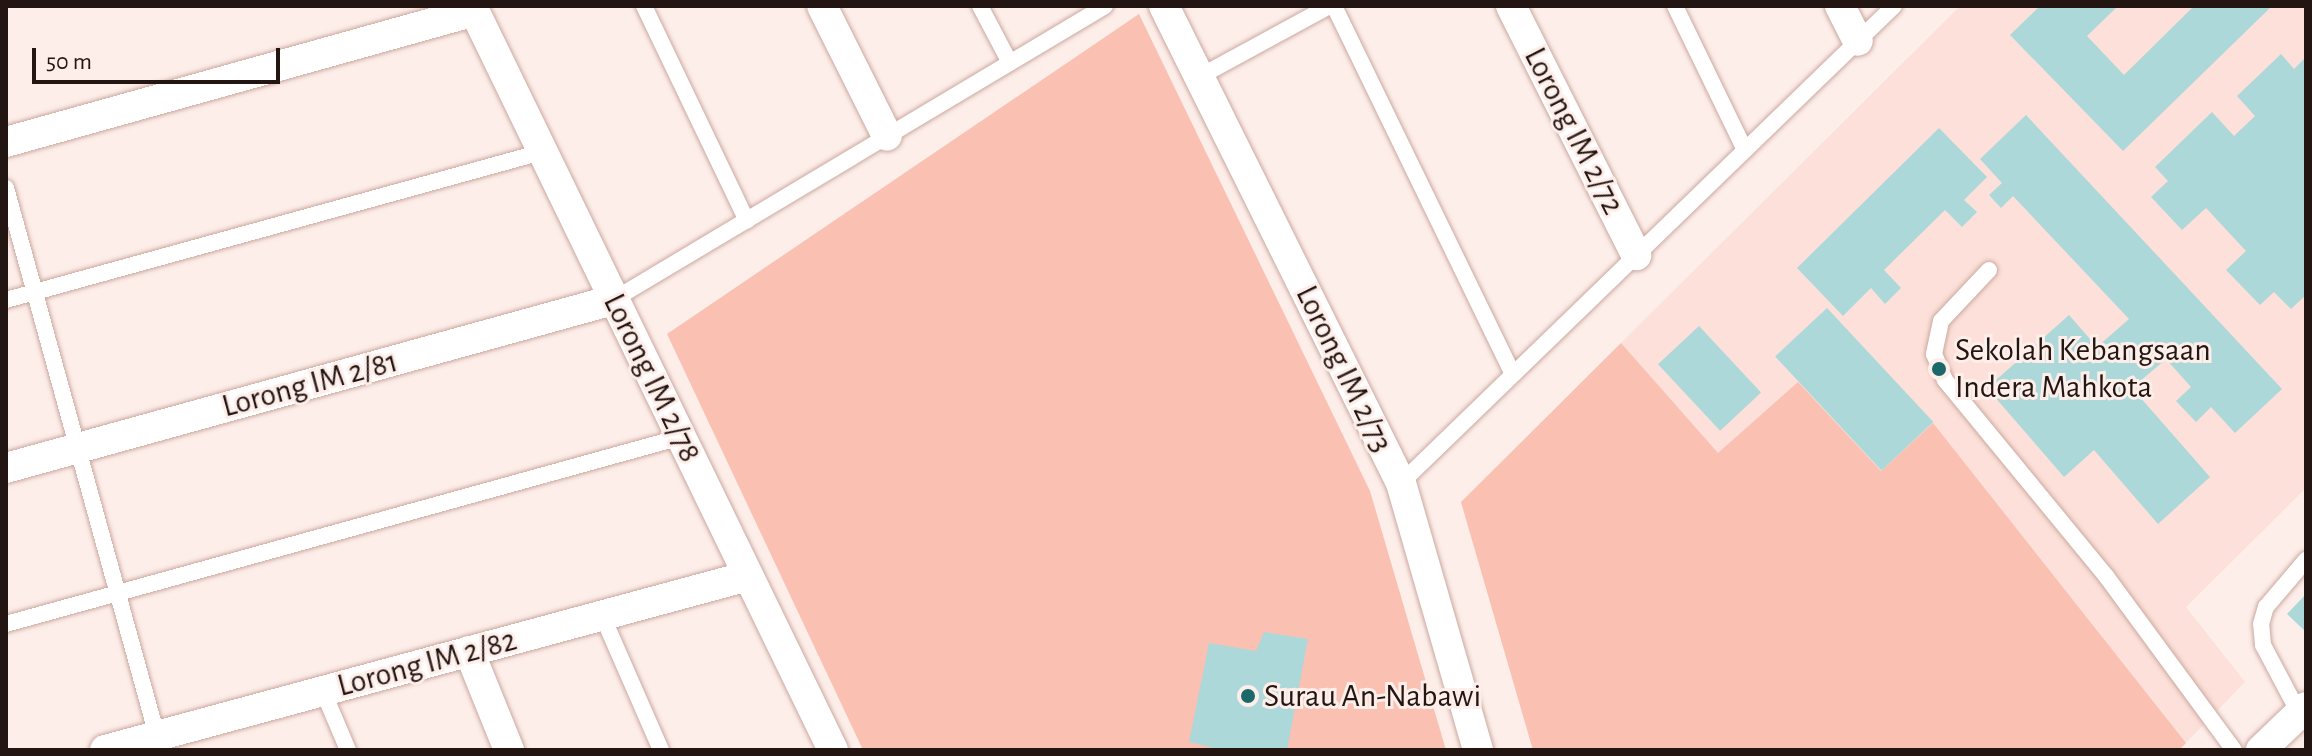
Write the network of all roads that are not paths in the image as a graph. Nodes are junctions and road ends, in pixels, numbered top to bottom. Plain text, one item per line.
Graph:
1 (644, 6) edge
2 (822, 6) edge
3 (980, 6) edge
4 (1105, 6) edge
5 (1164, 6) edge
6 (1331, 6) edge
7 (1511, 6) edge
8 (1675, 6) edge
9 (1840, 6) edge
10 (1894, 6) edge
11 (473, 9) edge
12 (1858, 41) junction
13 (1010, 63) junction
14 (1199, 77) junction
15 (887, 136) junction
16 (6, 142) edge
17 (1745, 150) junction
18 (542, 152) junction
19 (6, 188) edge
20 (747, 221) junction
21 (1636, 255) junction
22 (1989, 270) dead end
23 (35, 292) junction
24 (6, 300) edge
25 (613, 300) junction
26 (1513, 374) junction
27 (681, 437) junction
28 (78, 448) junction
29 (6, 468) edge
30 (1401, 483) junction
31 (2306, 560) edge
32 (748, 576) junction
33 (117, 594) junction
34 (602, 615) junction
35 (6, 624) edge
36 (469, 651) junction
37 (323, 691) junction
38 (2302, 710) edge
39 (179, 738) edge
40 (105, 750) edge
41 (348, 750) edge
42 (509, 750) edge
43 (661, 750) edge
44 (833, 750) edge
45 (1478, 750) edge
46 (2234, 750) edge
47 (2261, 750) edge

1 - 20 lane
2 - 15 street
3 - 13 lane
4 - 13 lane
5 - 14 street, Lorong IM 2/73
6 - 14 lane
6 - 26 lane
7 - 21 street, Lorong IM 2/72
8 - 17 lane
9 - 12 street
10 - 12 lane
11 - 16 street
11 - 18 street, Lorong IM 2/78
12 - 17 lane
13 - 15 lane
14 - 30 street, Lorong IM 2/73
15 - 20 lane
17 - 21 lane
18 - 23 lane
18 - 25 street, Lorong IM 2/78
19 - 23 lane
20 - 25 lane
21 - 26 lane
22 - 46 lane
23 - 24 lane
23 - 28 lane
25 - 27 street, Lorong IM 2/78
25 - 28 street, Lorong IM 2/81
26 - 30 lane
27 - 32 street, Lorong IM 2/78
27 - 33 lane
28 - 29 street, Lorong IM 2/81
28 - 33 lane
30 - 45 street, Lorong IM 2/73
31 - 38 lane
32 - 34 street, Lorong IM 2/82
32 - 44 street, Lorong IM 2/78
33 - 35 lane
33 - 39 lane
34 - 36 street, Lorong IM 2/82
34 - 43 lane
36 - 37 street, Lorong IM 2/82
36 - 42 street
37 - 39 street, Lorong IM 2/82
37 - 41 lane
38 - 47 street
39 - 40 street, Lorong IM 2/82

